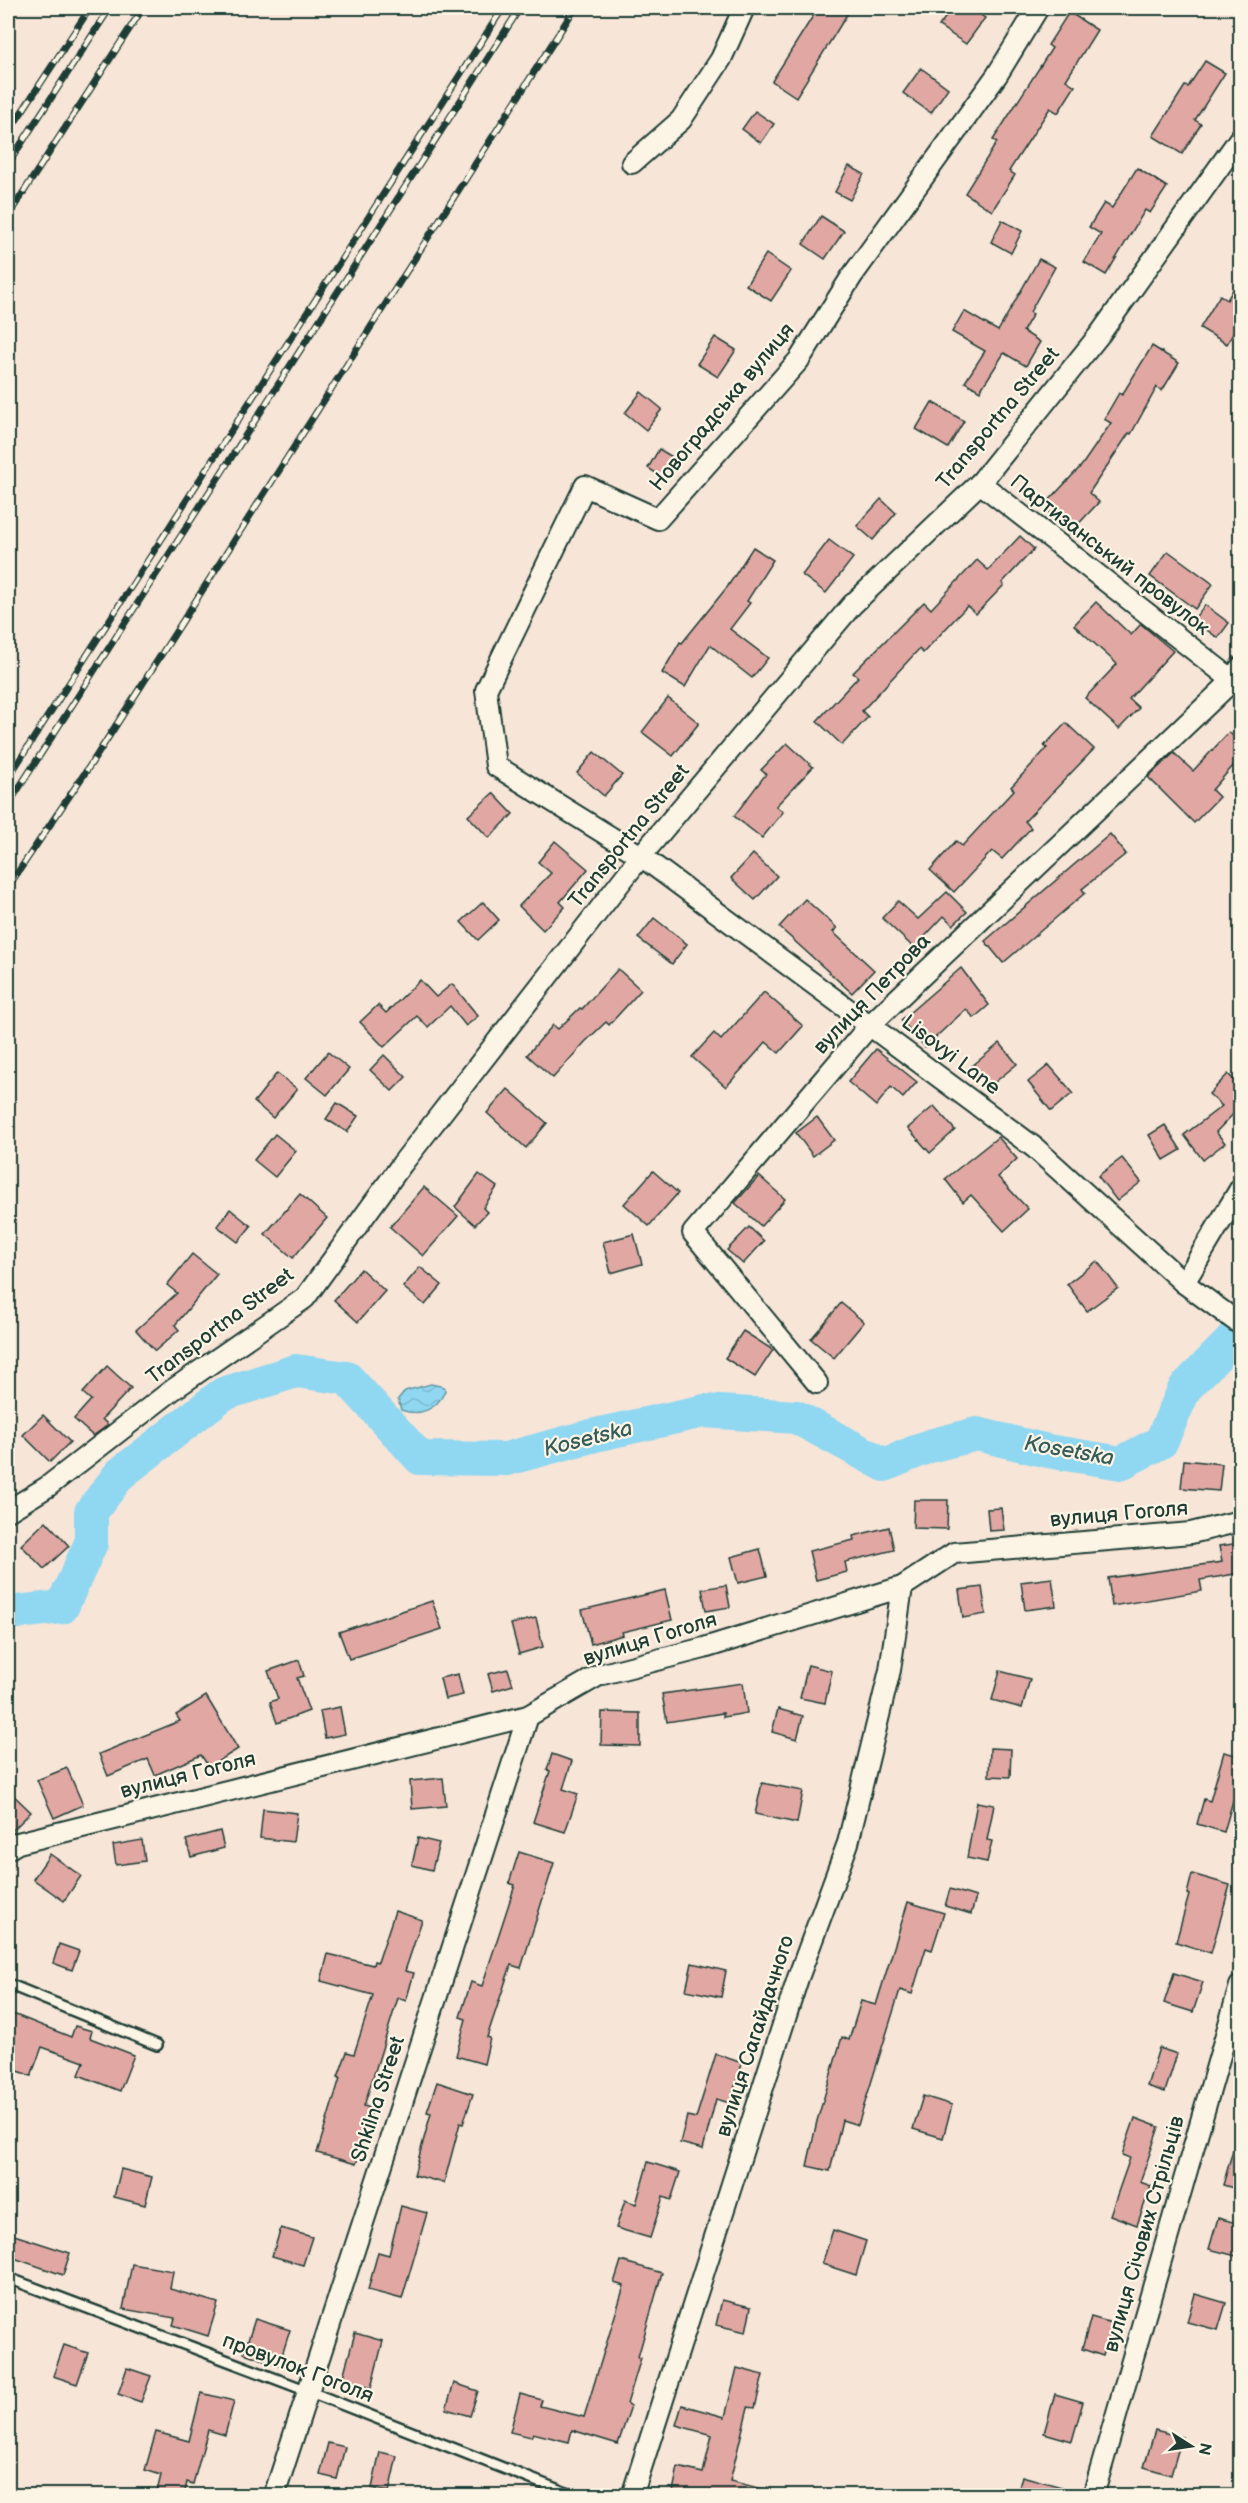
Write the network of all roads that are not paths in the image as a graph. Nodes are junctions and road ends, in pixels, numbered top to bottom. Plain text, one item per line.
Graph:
1 (744, 8) edge
2 (1038, 8) edge
3 (1240, 138) edge
4 (632, 163) dead end
5 (980, 483) junction
6 (1238, 679) edge
7 (496, 766) joint
8 (641, 856) junction
9 (870, 1025) junction
10 (1240, 1189) edge
11 (1184, 1283) junction
12 (1240, 1324) edge
13 (817, 1383) dead end
14 (8, 1511) edge
15 (1240, 1521) edge
16 (902, 1587) junction
17 (528, 1716) junction
18 (8, 1849) edge
19 (8, 1984) edge
20 (1240, 1986) edge
21 (157, 2045) dead end
22 (8, 2278) edge
23 (308, 2391) junction
24 (274, 2496) edge
25 (574, 2496) edge
26 (632, 2496) edge
27 (1093, 2496) edge

1 - 4 street
2 - 7 street, Новоградська вулиця
3 - 5 street, Transportna Street
5 - 6 street, Партизанський провулок
5 - 8 street, Transportna Street
6 - 9 street, вулиця Петрова
7 - 8 street, Lisovyi Lane
8 - 9 street, Lisovyi Lane
8 - 14 street, Transportna Street
9 - 11 street, Lisovyi Lane
9 - 13 street, вулиця Петрова
10 - 11 street
11 - 12 street, Lisovyi Lane
15 - 16 street, вулиця Гоголя
16 - 17 street, вулиця Гоголя
16 - 26 street, вулиця Сагайдачного
17 - 18 street, вулиця Гоголя
17 - 23 street, Shkilna Street
19 - 21 lane
20 - 27 street, вулиця Січових Стрільців
22 - 23 lane, провулок Гоголя
23 - 24 street, Shkilna Street
23 - 25 lane, провулок Гоголя

